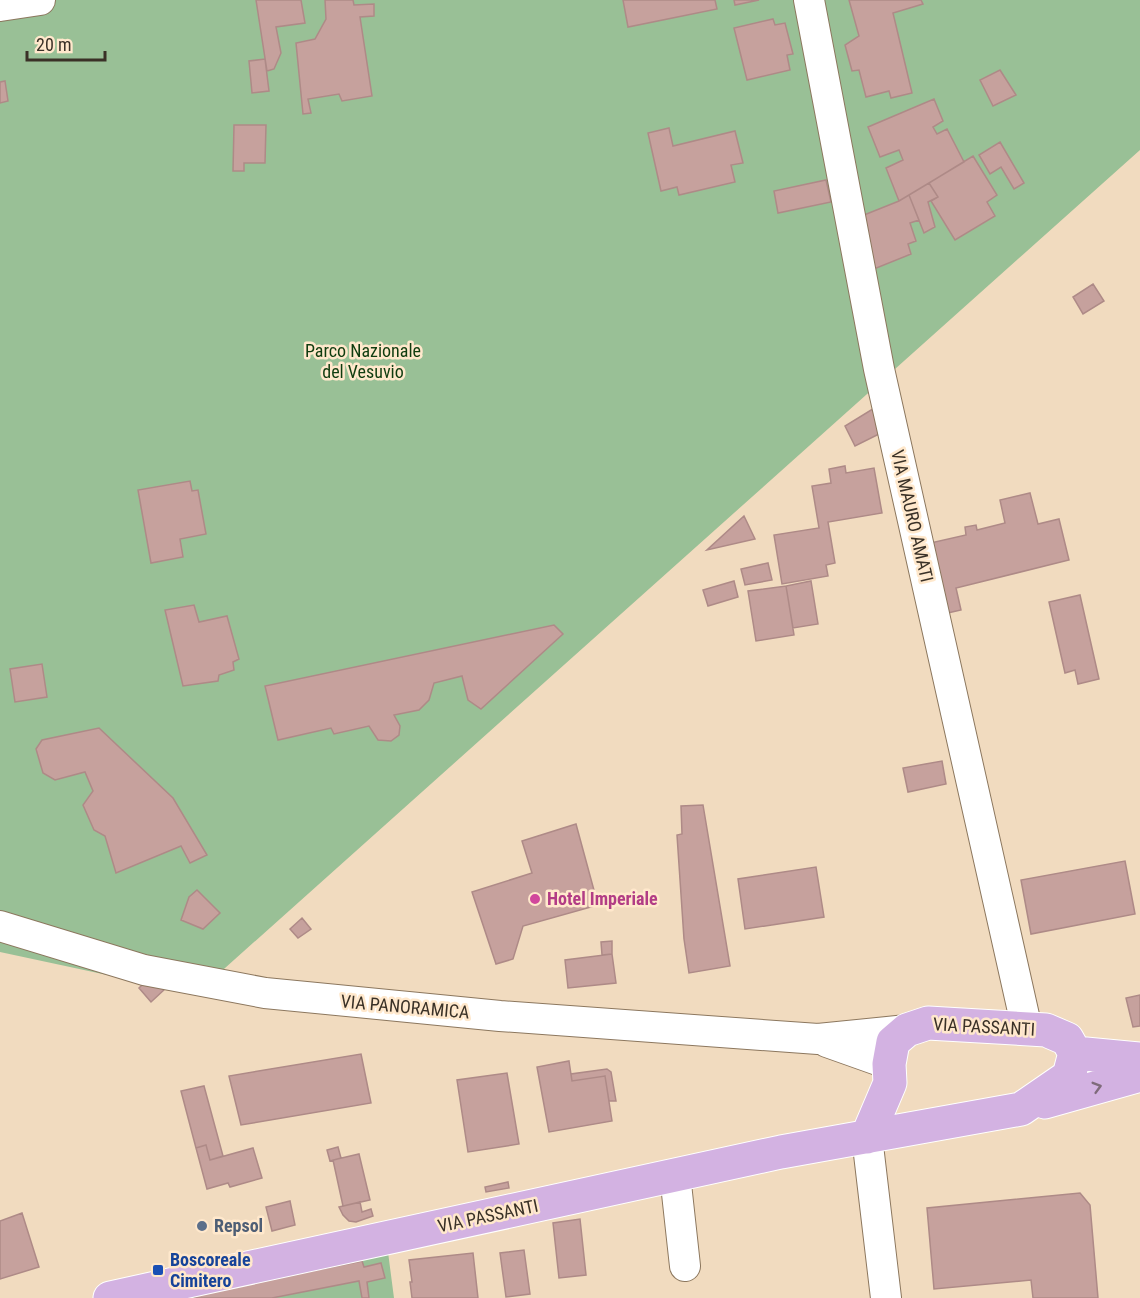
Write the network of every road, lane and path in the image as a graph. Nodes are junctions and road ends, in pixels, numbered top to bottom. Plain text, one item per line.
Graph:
1 (40, 0) edge
2 (809, 0) edge
3 (0, 6) edge
4 (0, 926) edge
5 (1027, 1029) junction
6 (907, 1030) junction
7 (818, 1039) junction
8 (1075, 1053) junction
9 (1140, 1059) edge
10 (890, 1073) junction
11 (1140, 1075) edge
12 (1020, 1109) junction
13 (971, 1118) junction
14 (867, 1137) junction
15 (675, 1175) junction
16 (685, 1266) dead end
17 (110, 1298) edge
18 (886, 1298) edge

1 - 3 street
2 - 5 street, VIA MAURO AMATI
4 - 7 street, VIA PANORAMICA
5 - 6 main road, VIA PASSANTI
5 - 8 main road, VIA PASSANTI
6 - 7 street, VIA PANORAMICA
6 - 10 main road, VIA PASSANTI
7 - 10 street, VIA PANORAMICA
8 - 9 main road
8 - 12 main road, VIA PASSANTI
10 - 13 main road, VIA PASSANTI
10 - 14 main road, VIA PASSANTI
12 -> 11 main road, VIA PASSANTI
12 - 13 main road, VIA PASSANTI
13 - 14 main road, VIA PASSANTI
14 - 15 main road, VIA PASSANTI
14 - 18 street
15 - 16 street
15 - 17 main road, VIA PASSANTI

